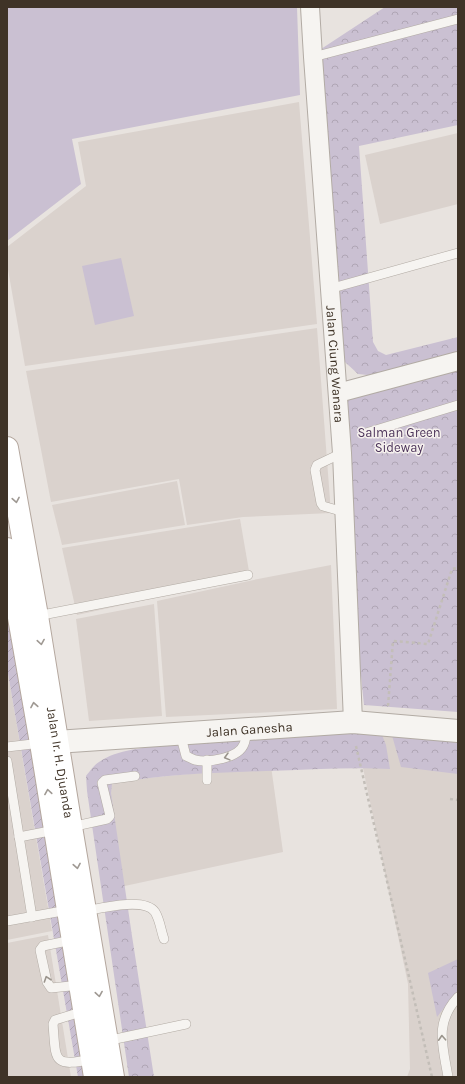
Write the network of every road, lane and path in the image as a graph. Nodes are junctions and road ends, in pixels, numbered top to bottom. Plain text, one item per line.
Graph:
1 (310, 7) edge
2 (458, 19) edge
3 (312, 57) junction
4 (458, 253) edge
5 (329, 289) junction
6 (458, 361) edge
7 (338, 393) junction
8 (458, 405) edge
9 (366, 433) dead end
10 (342, 453) junction
11 (8, 458) edge
12 (344, 512) junction
13 (7, 549) edge
14 (458, 568) edge
15 (248, 575) dead end
16 (37, 616) junction
17 (353, 722) junction
18 (387, 725) junction
19 (247, 728) junction
20 (458, 731) edge
21 (180, 733) junction
22 (39, 743) junction
23 (356, 746) dead end
24 (7, 747) edge
25 (207, 760) junction
26 (7, 761) edge
27 (135, 776) dead end
28 (207, 780) dead end
29 (9, 783) edge
30 (450, 799) dead end
31 (458, 800) edge
32 (62, 829) junction
33 (19, 837) junction
34 (76, 911) junction
35 (32, 917) junction
36 (7, 921) edge
37 (164, 939) dead end
38 (72, 940) junction
39 (80, 985) junction
40 (458, 997) edge
41 (84, 1011) junction
42 (186, 1024) dead end
43 (106, 1041) junction
44 (94, 1068) edge
45 (113, 1077) edge
46 (432, 1077) edge
47 (448, 1077) edge

1 - 3 street, Jalan Ciung Wanara
2 - 3 lane
3 - 5 street, Jalan Ciung Wanara
4 - 5 lane
5 - 7 street, Jalan Ciung Wanara
6 - 7 street
7 - 10 street, Jalan Ciung Wanara
8 - 9 lane
10 - 12 street, Jalan Ciung Wanara
10 - 12 lane
11 -> 16 main road, Jalan Ir. H. Djuanda
12 - 17 street, Jalan Ciung Wanara
22 -> 13 main road, Jalan Ir. H. Djuanda
14 - 18 path
15 - 16 lane
16 -> 22 main road, Jalan Ir. H. Djuanda
17 - 18 street, Jalan Ganesha
17 - 19 street, Jalan Ganesha
18 - 20 street, Jalan Ganesha
19 - 21 street, Jalan Ganesha
19 -> 25 lane
21 - 22 street, Jalan Ganesha
21 - 25 lane
22 - 24 lane
22 - 32 main road, Jalan Ir. H. Djuanda
23 - 46 path
25 - 28 lane
26 - 29 lane
27 - 32 lane
29 - 33 lane
30 - 31 path
32 - 33 lane
32 - 34 main road, Jalan Ir. H. Djuanda
33 - 35 lane
34 - 35 lane
34 - 37 lane
34 - 38 main road, Jalan Ir. H. Djuanda
34 -> 43 main road, Jalan Ir. H. Djuanda
35 - 36 lane
38 - 39 main road, Jalan Ir. H. Djuanda
39 -> 38 lane
39 - 41 main road, Jalan Ir. H. Djuanda
47 -> 40 lane
41 - 44 main road, Jalan Ir. H. Djuanda
41 - 44 lane
42 - 43 lane
43 - 45 main road, Jalan Ir. H. Djuanda

